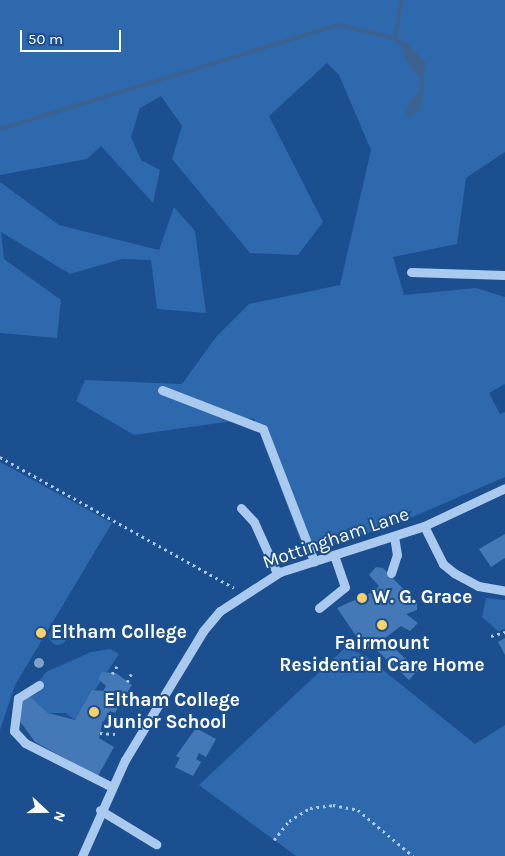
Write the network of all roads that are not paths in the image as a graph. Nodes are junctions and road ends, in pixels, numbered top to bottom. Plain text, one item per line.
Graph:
1 (411, 272) dead end
2 (505, 276) edge
3 (162, 390) dead end
4 (505, 488) edge
5 (241, 508) dead end
6 (424, 526) junction
7 (394, 537) junction
8 (334, 555) junction
9 (314, 561) junction
10 (277, 573) junction
11 (391, 573) dead end
12 (505, 590) edge
13 (319, 608) dead end
14 (39, 685) dead end
15 (112, 787) junction
16 (100, 810) junction
17 (156, 844) dead end
18 (82, 856) edge

1 - 2 street
3 - 9 street
4 - 6 street, Mottingham Lane
5 - 10 street
6 - 7 street, Mottingham Lane
6 - 12 street
7 - 8 street, Mottingham Lane
7 - 11 street
8 - 9 street, Mottingham Lane
8 - 13 street
9 - 10 street, Mottingham Lane
10 - 15 street, Mottingham Lane
14 - 15 street
15 - 16 street, Mottingham Lane
16 - 17 street
16 - 18 street, Mottingham Lane

